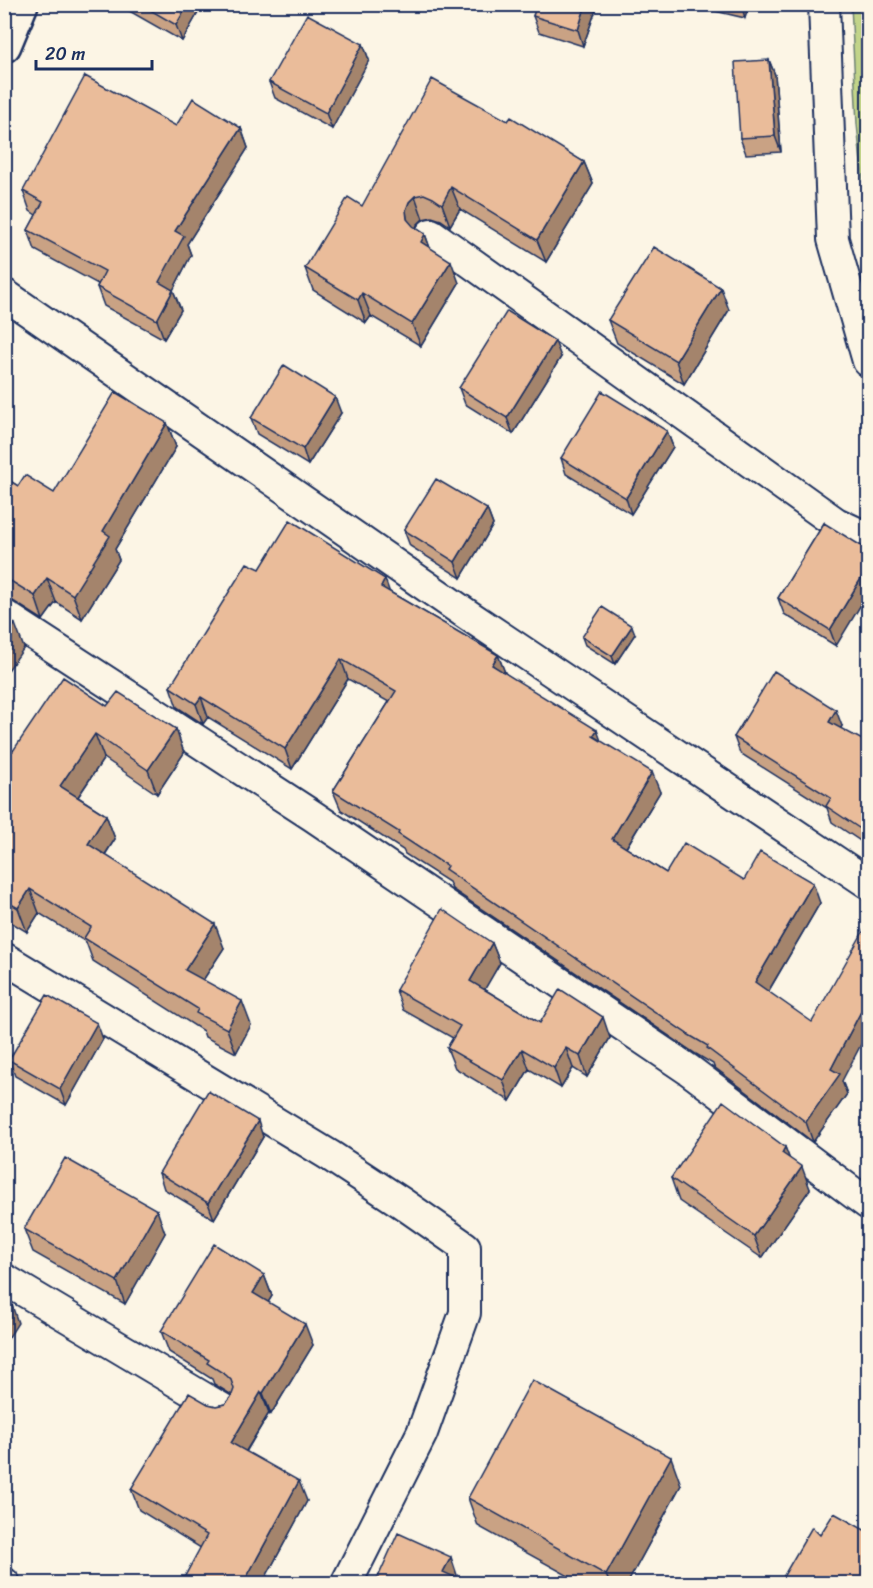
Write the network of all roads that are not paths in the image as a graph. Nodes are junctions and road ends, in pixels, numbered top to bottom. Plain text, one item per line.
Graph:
1 (21, 4) edge
2 (824, 4) edge
3 (4, 45) edge
4 (431, 234) dead end
5 (4, 294) edge
6 (868, 361) edge
7 (868, 538) edge
8 (4, 615) edge
9 (868, 883) edge
10 (4, 958) edge
11 (868, 1204) edge
12 (4, 1279) edge
13 (224, 1410) edge
14 (346, 1584) edge

1 - 3 street
2 - 6 street
4 - 7 street
5 - 9 street
8 - 11 street
10 - 14 street
12 - 13 street

